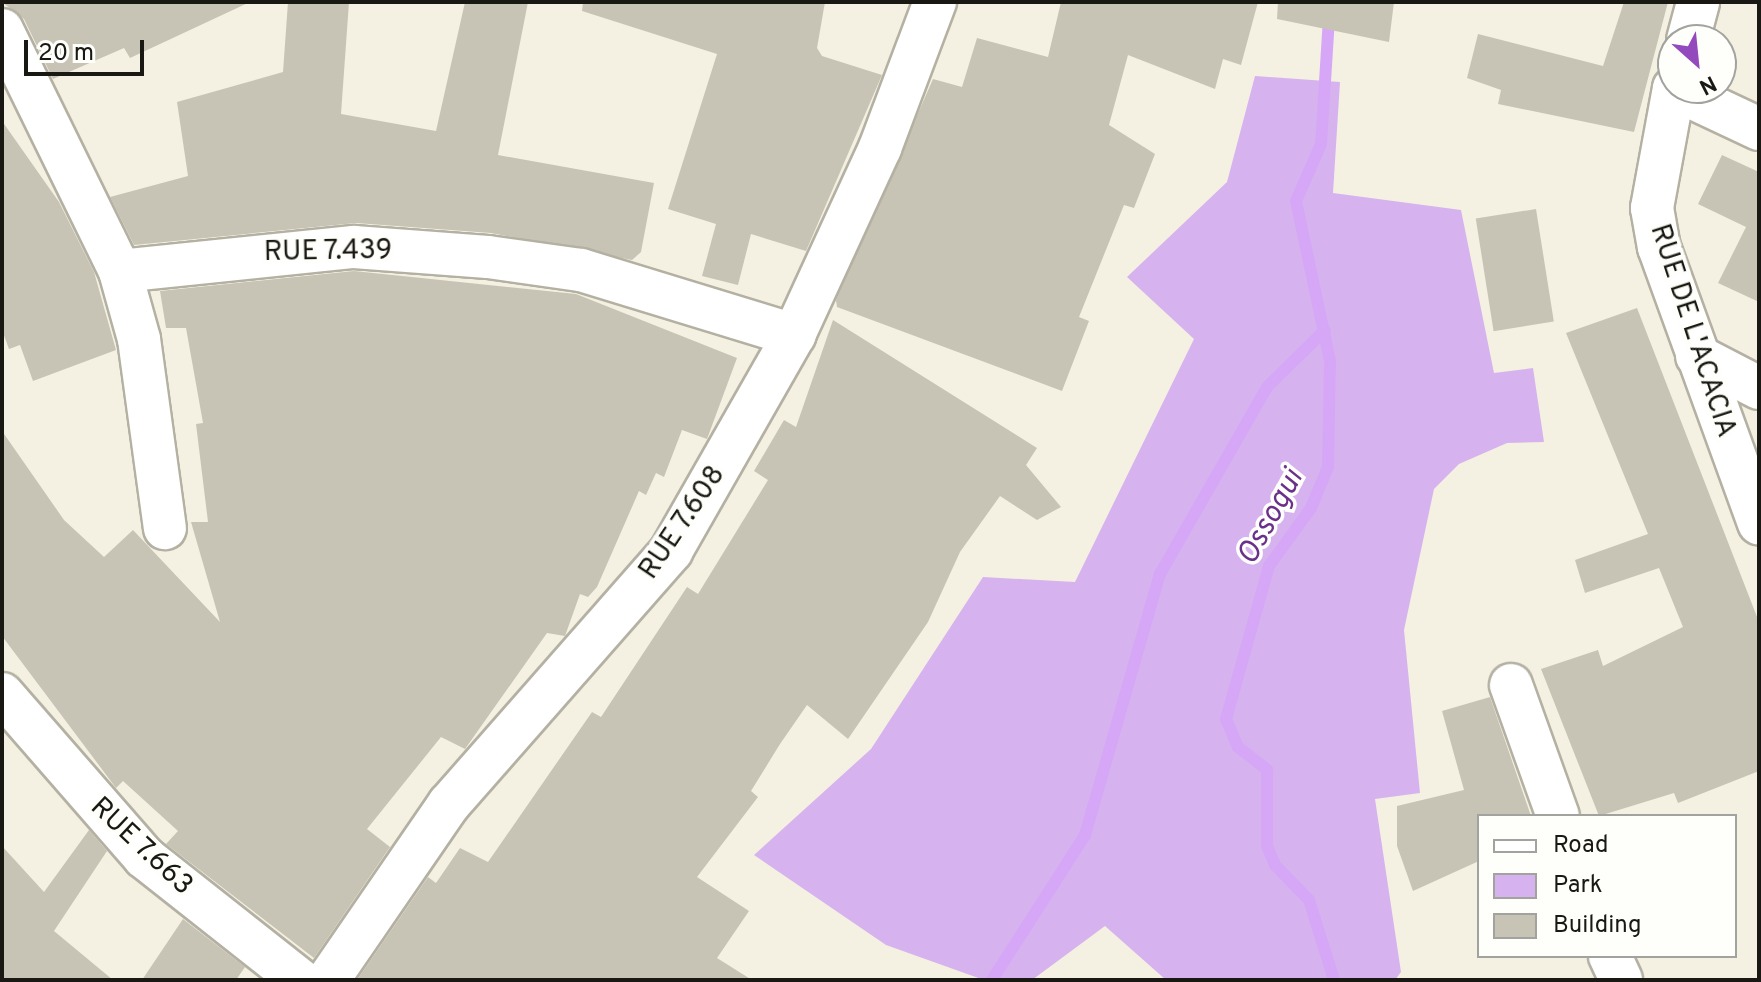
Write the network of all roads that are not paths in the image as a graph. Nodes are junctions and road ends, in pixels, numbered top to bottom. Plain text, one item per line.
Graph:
1 (935, 2) edge
2 (1698, 2) edge
3 (1692, 24) edge
4 (2, 30) edge
5 (1671, 104) edge
6 (1706, 104) edge
7 (1759, 129) edge
8 (120, 271) junction
9 (794, 335) junction
10 (1697, 356) junction
11 (1759, 388) edge
12 (1759, 523) edge
13 (165, 528) dead end
14 (1511, 685) dead end
15 (2, 694) edge
16 (1557, 814) edge
17 (1611, 958) edge
18 (300, 980) edge
19 (328, 980) edge
20 (1621, 980) edge

1 - 9 street, RUE 7.608
2 - 3 street
4 - 8 street
5 - 10 street, RUE DE L'ACACIA
6 - 7 street
8 - 9 street, RUE 7.439
8 - 13 street
9 - 19 street, RUE 7.608
10 - 11 street
10 - 12 street, RUE DE L'ACACIA
14 - 16 street
15 - 18 street, RUE 7.663
17 - 20 street

